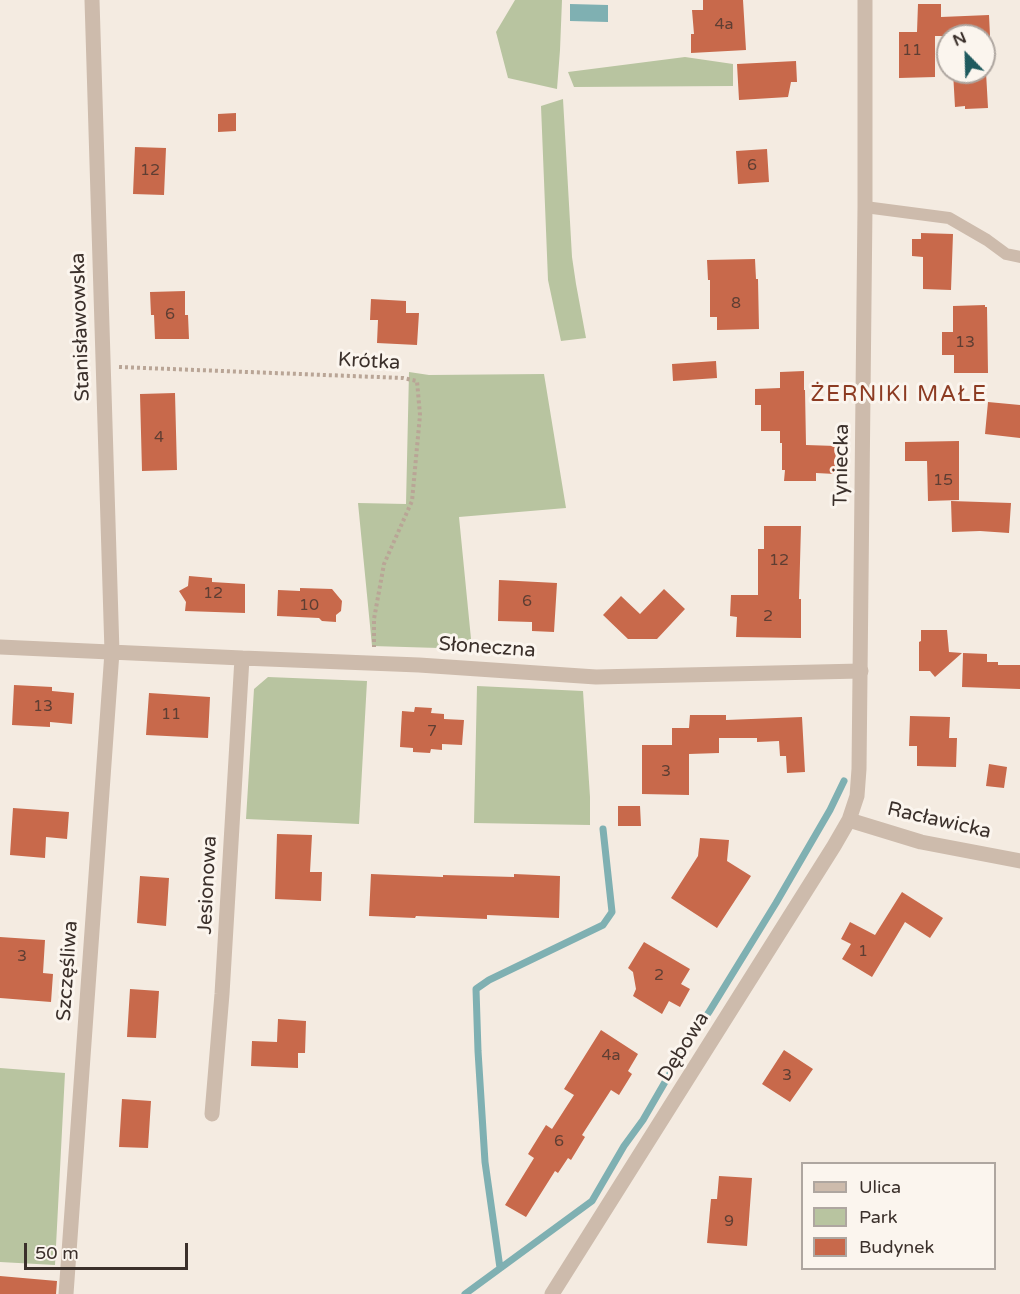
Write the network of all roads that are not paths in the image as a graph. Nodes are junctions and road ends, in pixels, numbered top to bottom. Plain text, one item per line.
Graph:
1 (92, 0) edge
2 (865, 0) edge
3 (866, 207) junction
4 (1020, 257) edge
5 (0, 647) edge
6 (111, 652) junction
7 (242, 658) junction
8 (861, 671) junction
9 (849, 820) junction
10 (1020, 861) edge
11 (212, 1114) dead end
12 (66, 1294) edge
13 (552, 1294) edge

1 - 6 street, Stanisławowska
2 - 3 street, Tyniecka
3 - 4 lane
3 - 8 street, Tyniecka
5 - 6 street, Słoneczna
6 - 7 street, Słoneczna
6 - 12 street, Szczęśliwa
7 - 8 street, Słoneczna
7 - 11 street, Jesionowa
8 - 9 street, Tyniecka
9 - 10 street, Racławicka
9 - 13 street, Dębowa

